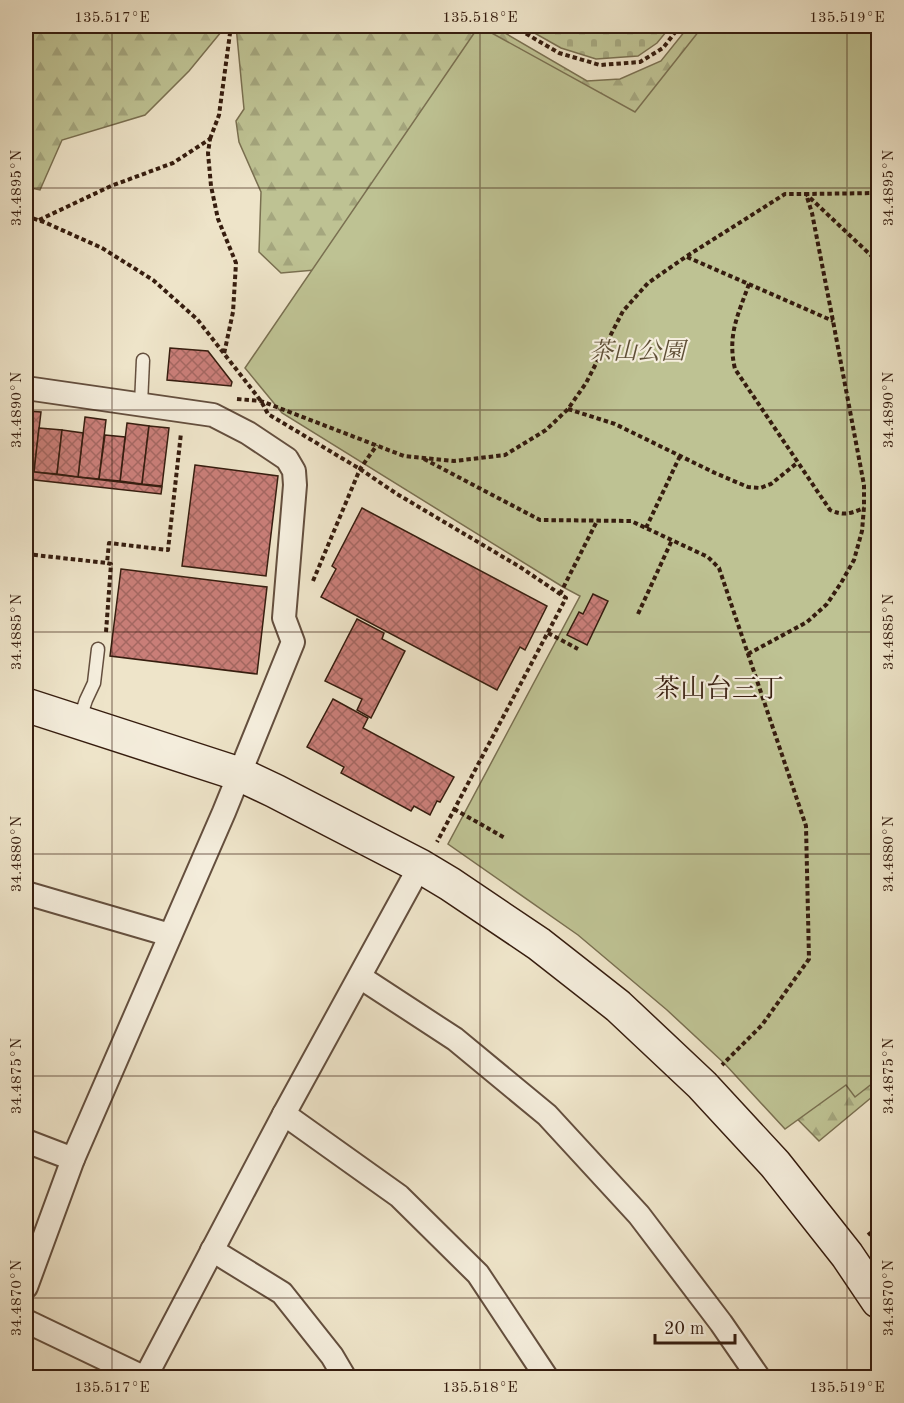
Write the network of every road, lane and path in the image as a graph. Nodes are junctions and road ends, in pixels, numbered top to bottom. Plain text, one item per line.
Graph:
1 (231, 26) edge
2 (513, 26) edge
3 (680, 26) edge
4 (210, 139) junction
5 (879, 193) edge
6 (806, 194) junction
7 (26, 216) edge
8 (38, 220) junction
9 (687, 256) junction
10 (879, 262) edge
11 (749, 284) junction
12 (833, 321) junction
13 (224, 354) junction
14 (143, 360) dead end
15 (26, 388) edge
16 (261, 401) junction
17 (141, 404) junction
18 (568, 409) junction
19 (184, 411) junction
20 (377, 445) junction
21 (680, 456) junction
22 (422, 458) junction
23 (797, 463) junction
24 (360, 470) junction
25 (864, 507) junction
26 (597, 521) junction
27 (646, 528) junction
28 (672, 540) junction
29 (26, 554) edge
30 (107, 563) junction
31 (311, 585) dead end
32 (560, 594) junction
33 (638, 614) dead end
34 (106, 632) dead end
35 (548, 633) junction
36 (98, 649) dead end
37 (578, 649) dead end
38 (748, 654) junction
39 (26, 705) edge
40 (79, 722) junction
41 (239, 774) junction
42 (454, 809) junction
43 (505, 838) dead end
44 (427, 856) junction
45 (26, 893) edge
46 (170, 935) junction
47 (360, 977) junction
48 (702, 1085) junction
49 (284, 1114) junction
50 (26, 1141) edge
51 (73, 1159) junction
52 (212, 1250) junction
53 (26, 1287) edge
54 (879, 1301) edge
55 (26, 1321) edge
56 (345, 1377) edge
57 (547, 1377) edge
58 (759, 1377) edge

1 - 4 path
2 - 3 path
4 - 8 path
4 - 13 path
5 - 6 path
6 - 9 path
6 - 10 path
6 - 12 path
7 - 8 path
8 - 13 path
9 - 11 path
9 - 18 path
11 - 12 path
11 - 23 path
12 - 25 path
13 - 16 path
14 - 17 lane
15 - 17 street
16 - 20 path
16 - 24 path
17 - 19 street
18 - 21 path
18 - 22 path
19 - 30 path
19 - 41 street
20 - 22 path
20 - 24 path
21 - 23 path
21 - 27 path
22 - 26 path
23 - 25 path
24 - 31 path
24 - 32 path
25 - 38 path
26 - 27 path
26 - 32 path
27 - 28 path
28 - 33 path
28 - 38 path
29 - 30 path
30 - 34 path
32 - 35 path
35 - 37 path
35 - 42 path
36 - 40 lane
38 - 48 path
39 - 40 street
40 - 41 street
41 - 44 street
41 - 46 street
42 - 43 path
42 - 44 path
44 - 47 street
44 - 48 street
45 - 46 street
46 - 51 street
47 - 49 street
47 - 58 street
48 - 54 street
49 - 52 street
49 - 57 street
50 - 51 street
51 - 53 street
52 - 55 street
52 - 56 street

